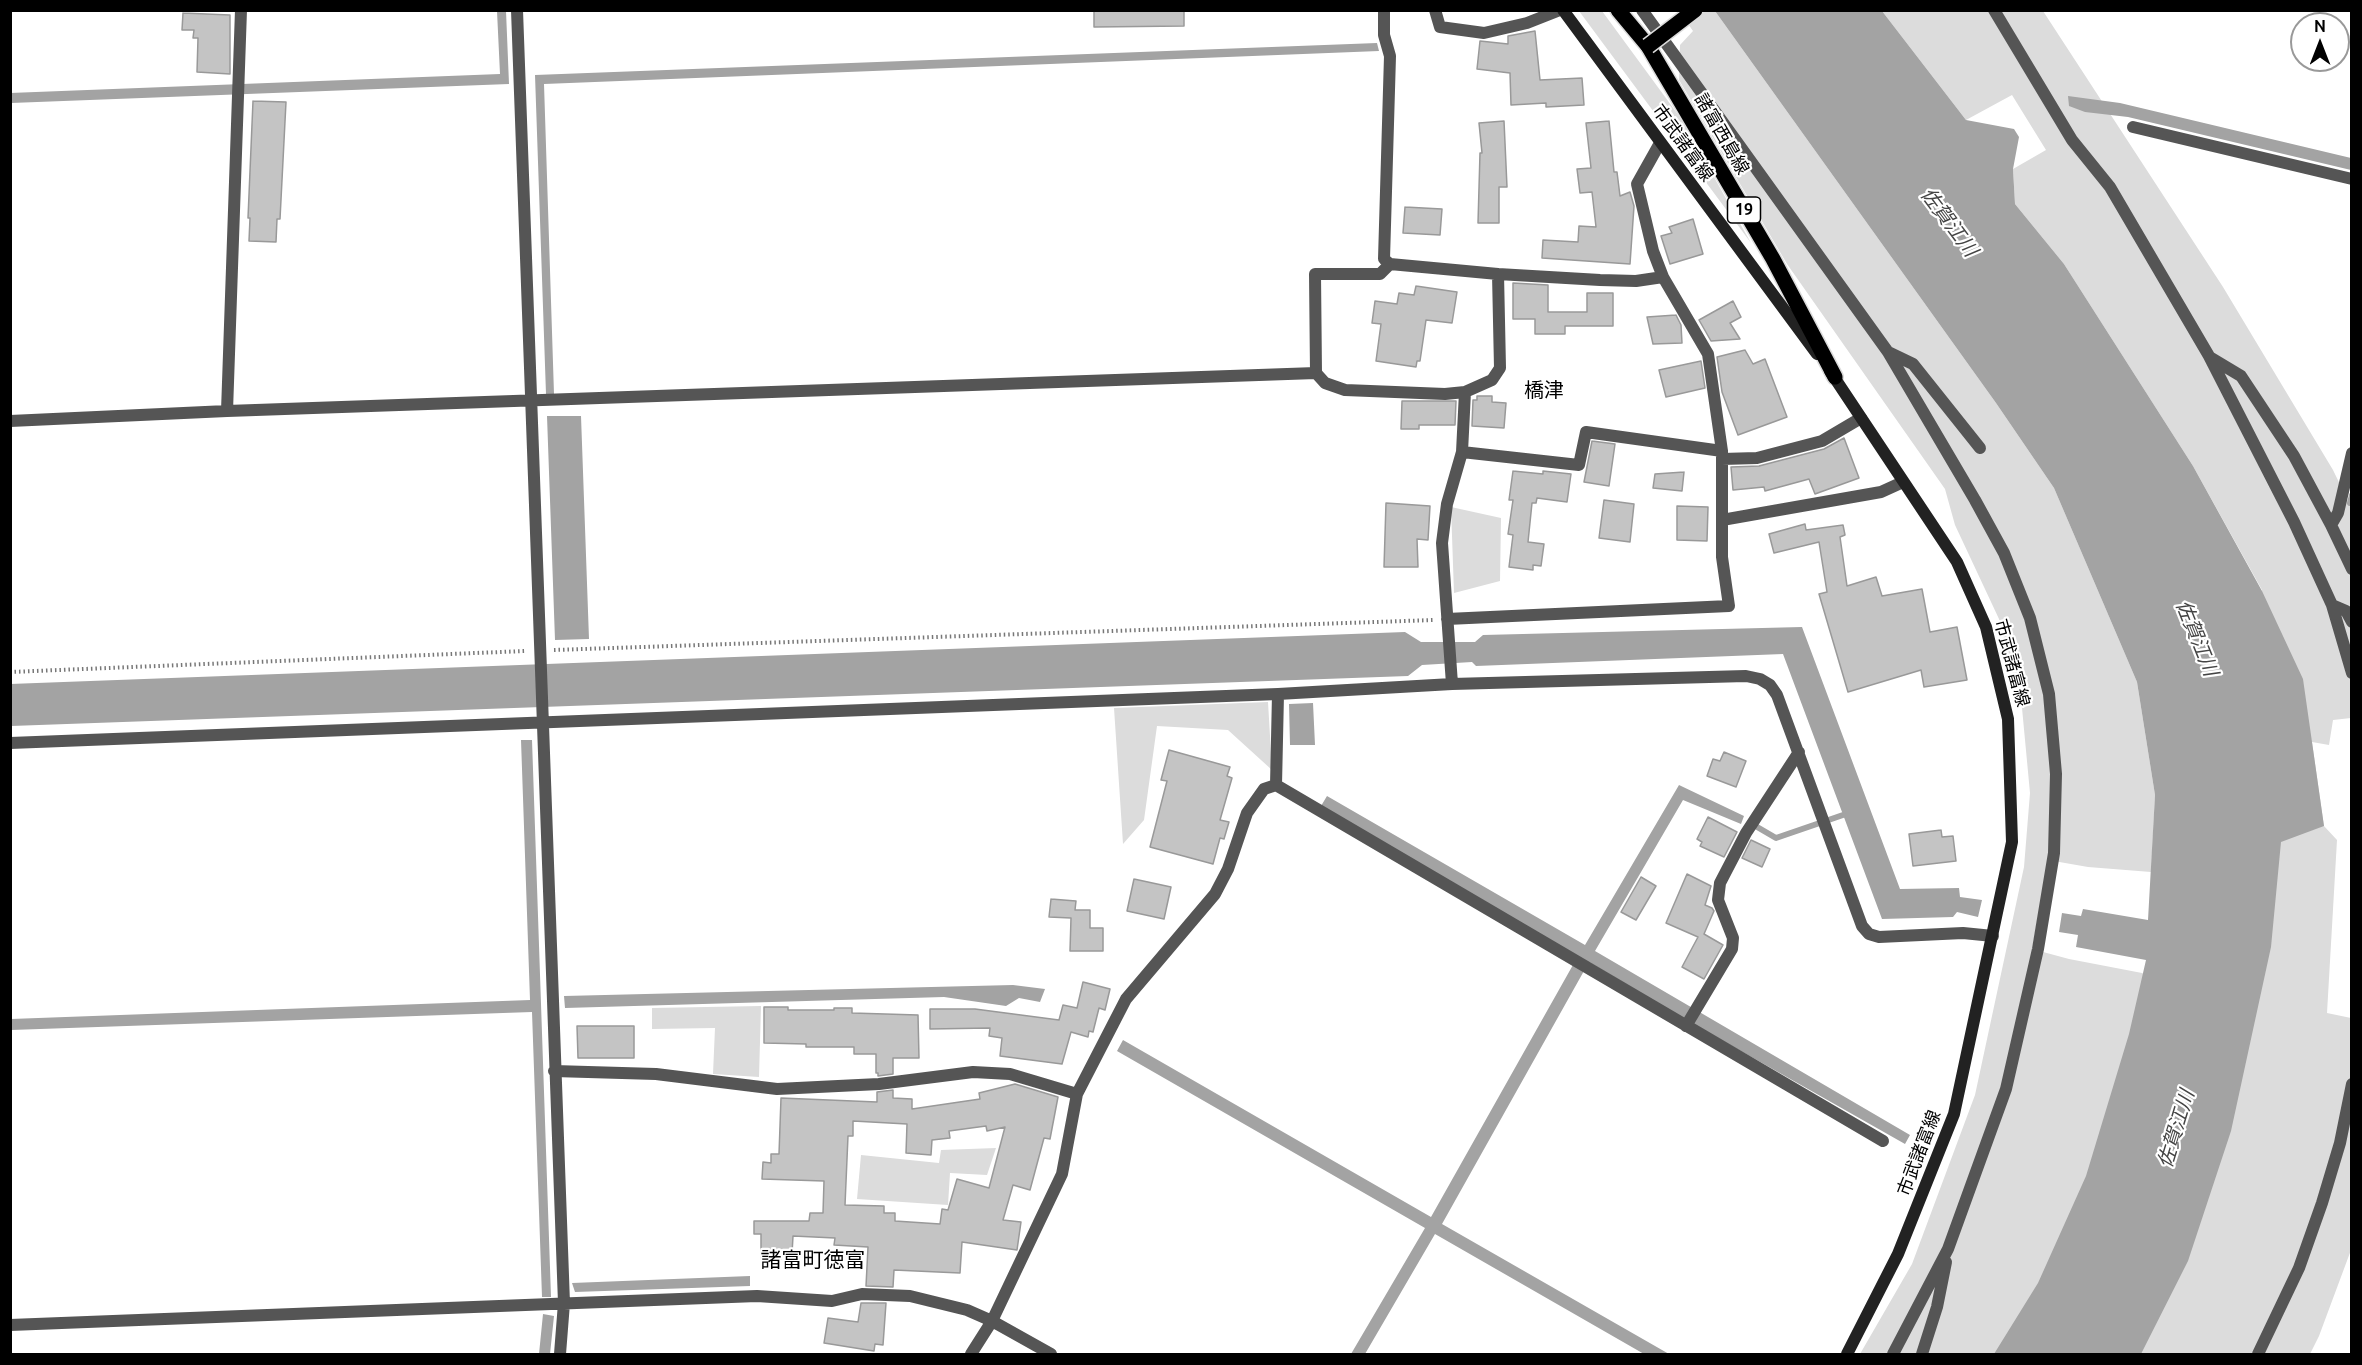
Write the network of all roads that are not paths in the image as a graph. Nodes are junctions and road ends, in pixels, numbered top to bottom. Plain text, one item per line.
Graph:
1 (240, 10) edge
2 (517, 10) edge
3 (1384, 10) edge
4 (1436, 10) edge
5 (1561, 10) edge
6 (1618, 10) edge
7 (1642, 10) edge
8 (1695, 10) edge
9 (1994, 10) edge
10 (1654, 41) junction
11 (2133, 127) dead end
12 (1660, 143) junction
13 (2352, 179) edge
14 (1390, 264) junction
15 (1498, 274) junction
16 (1663, 277) junction
17 (1888, 352) junction
18 (2209, 356) junction
19 (1316, 373) junction
20 (1834, 377) junction
21 (1465, 392) junction
22 (531, 401) junction
23 (227, 411) junction
24 (1861, 418) junction
25 (10, 421) edge
26 (1980, 448) dead end
27 (1462, 452) junction
28 (2352, 453) edge
29 (1722, 455) junction
30 (1903, 482) junction
31 (1722, 520) junction
32 (2331, 525) junction
33 (2352, 569) edge
34 (2331, 605) junction
35 (2352, 622) edge
36 (1447, 624) junction
37 (2352, 673) edge
38 (1452, 684) junction
39 (1278, 694) junction
40 (544, 716) junction
41 (10, 743) edge
42 (1798, 752) junction
43 (1276, 786) junction
44 (1993, 936) junction
45 (1687, 1024) junction
46 (554, 1071) junction
47 (2352, 1084) edge
48 (1077, 1094) junction
49 (1883, 1141) dead end
50 (1948, 1249) junction
51 (564, 1303) junction
52 (992, 1321) junction
53 (10, 1325) edge
54 (560, 1354) edge
55 (971, 1354) edge
56 (1051, 1354) edge
57 (1847, 1354) edge
58 (1893, 1354) edge
59 (1922, 1354) edge
60 (2258, 1354) edge

1 - 23 street
2 - 22 street
3 - 14 street
4 - 5 street
5 - 12 main road, 市武諸富線
6 - 10 main road, 諸富西島線 / 19
7 - 10 street
8 - 10 main road, bridge
9 - 18 street
10 - 17 street
10 - 20 main road, 諸富西島線 / 19
11 - 13 street
12 - 16 street
12 - 20 main road, 市武諸富線
14 - 15 street
14 - 19 street
15 - 16 street
15 - 21 street
16 - 29 street
17 - 26 street
17 - 50 street
18 - 32 street
18 - 34 street
19 - 21 street
19 - 22 street
20 - 24 main road, 市武諸富線
21 - 27 street
22 - 23 street
22 - 40 street
23 - 25 street
24 - 29 street
24 - 30 main road, 市武諸富線
27 - 29 street
27 - 36 street
28 - 32 street
29 - 31 street
30 - 31 street
30 - 44 main road, 市武諸富線
31 - 36 street
32 - 33 street
34 - 35 street
34 - 37 street
36 - 38 street
38 - 39 street
38 - 42 street
39 - 40 street
39 - 43 street
40 - 41 street
40 - 46 street
42 - 44 street
42 - 45 street
43 - 45 street
43 - 48 street
44 - 57 main road, 市武諸富線
45 - 49 street
46 - 48 street
46 - 51 street
47 - 60 street
48 - 52 street
50 - 58 street
50 - 59 street
51 - 52 street
51 - 53 street
51 - 54 street
52 - 55 street
52 - 56 street

